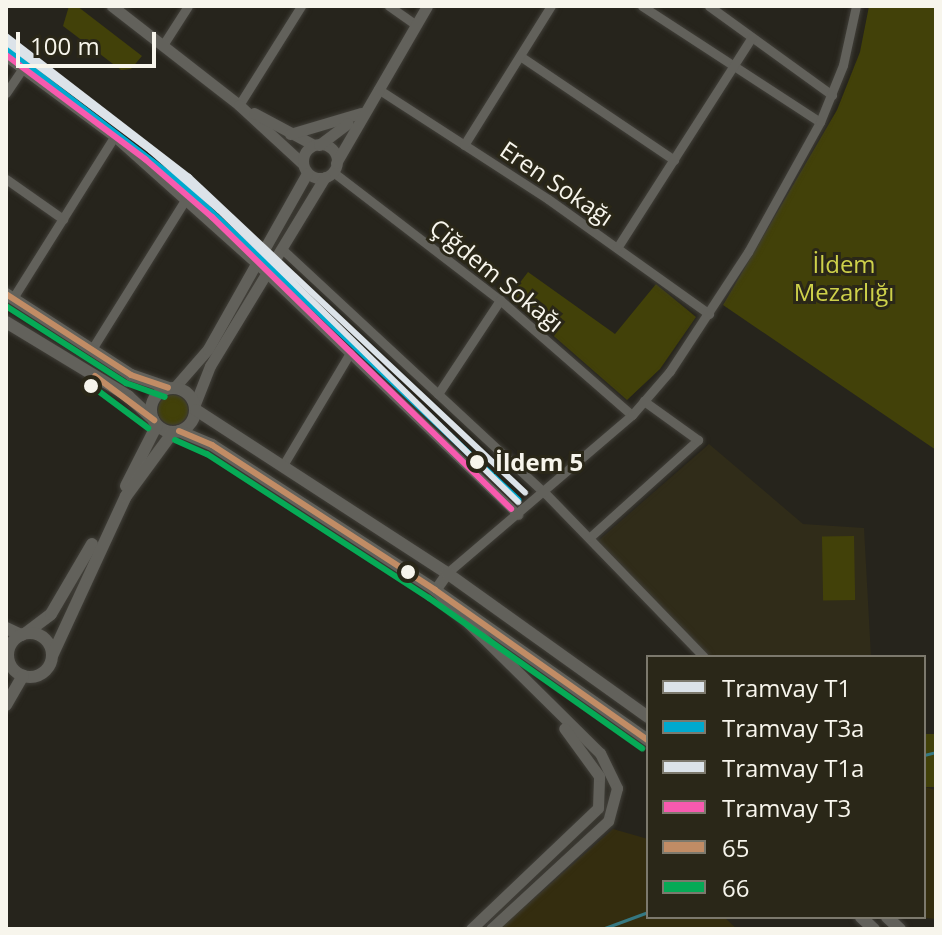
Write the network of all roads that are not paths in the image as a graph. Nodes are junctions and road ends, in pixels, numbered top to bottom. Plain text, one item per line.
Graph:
1 (112, 6) edge
2 (188, 6) edge
3 (301, 6) edge
4 (389, 6) edge
5 (427, 6) edge
6 (551, 6) edge
7 (642, 6) edge
8 (709, 6) edge
9 (856, 6) edge
10 (416, 25) junction
11 (752, 37) junction
12 (163, 45) junction
13 (520, 56) junction
14 (6, 57) edge
15 (734, 66) junction
16 (22, 69) junction
17 (378, 89) junction
18 (6, 93) edge
19 (832, 95) junction
20 (239, 105) junction
21 (361, 113) junction
22 (820, 122) junction
23 (290, 134) junction
24 (114, 137) junction
25 (317, 145) junction
26 (464, 145) junction
27 (674, 160) junction
28 (305, 168) junction
29 (331, 171) junction
30 (6, 179) edge
31 (185, 200) junction
32 (63, 219) junction
33 (617, 248) junction
34 (282, 249) junction
35 (257, 265) junction
36 (267, 274) junction
37 (9, 296) edge
38 (500, 300) junction
39 (709, 314) junction
40 (6, 322) edge
41 (92, 349) junction
42 (350, 353) junction
43 (171, 388) junction
44 (438, 394) junction
45 (644, 401) junction
46 (195, 407) junction
47 (632, 415) junction
48 (156, 423) junction
49 (176, 432) junction
50 (282, 467) junction
51 (545, 493) junction
52 (518, 515) junction
53 (589, 538) junction
54 (447, 573) junction
55 (435, 590) junction
56 (6, 628) edge
57 (24, 634) junction
58 (702, 655) edge
59 (52, 656) junction
60 (8, 658) edge
61 (507, 664) junction
62 (23, 675) junction
63 (6, 705) edge
64 (646, 716) edge
65 (646, 739) edge
66 (471, 929) edge
67 (491, 929) edge

1 - 12 street
2 - 12 street
3 - 20 street
4 - 10 street
5 - 10 street
6 - 13 street
7 - 15 street
8 - 11 street
9 - 19 street
10 - 17 street
11 - 15 street
11 - 19 street
12 - 20 street
13 - 26 street
13 - 27 street
14 - 16 street
15 - 22 street
15 - 27 street
16 - 18 street
16 - 24 street
17 - 21 street
17 - 26 street, Eren Sokağı
19 - 22 street
20 - 23 street
20 - 28 street
21 - 23 street
21 - 25 street
21 - 29 street
22 - 39 street
23 - 25 street
24 - 31 street
24 - 32 street
25 - 28 street
25 - 29 street
26 - 33 street, Eren Sokağı
27 - 33 street
28 - 29 street
28 - 35 street
29 - 34 street
29 - 38 street, Çiğdem Sokağı
30 - 32 street
31 - 35 street
31 - 41 street
32 - 37 street
33 - 39 street, Eren Sokağı
34 - 36 street
34 - 44 street
35 - 36 street
35 - 43 street
36 - 42 street
36 - 46 street
37 - 41 main road
38 - 44 street
38 - 47 street, Çiğdem Sokağı
39 - 45 street
40 - 48 main road
41 - 43 main road
42 - 50 street
42 - 52 street
43 - 46 main road
43 - 48 main road
44 - 51 street
45 - 47 street
45 - 53 street
46 - 49 main road
46 - 50 main road
47 - 51 street
48 - 49 main road
48 - 57 main road
49 - 55 main road
49 - 59 main road
50 - 54 main road
51 - 52 street
51 - 53 street
52 - 54 street
53 - 58 street
54 - 55 street
54 - 64 main road
55 - 61 street
55 - 65 main road
56 - 57 main road
57 - 59 main road
57 - 60 main road
59 - 62 main road
60 - 62 main road
61 - 66 street
61 - 67 street
62 - 63 main road

